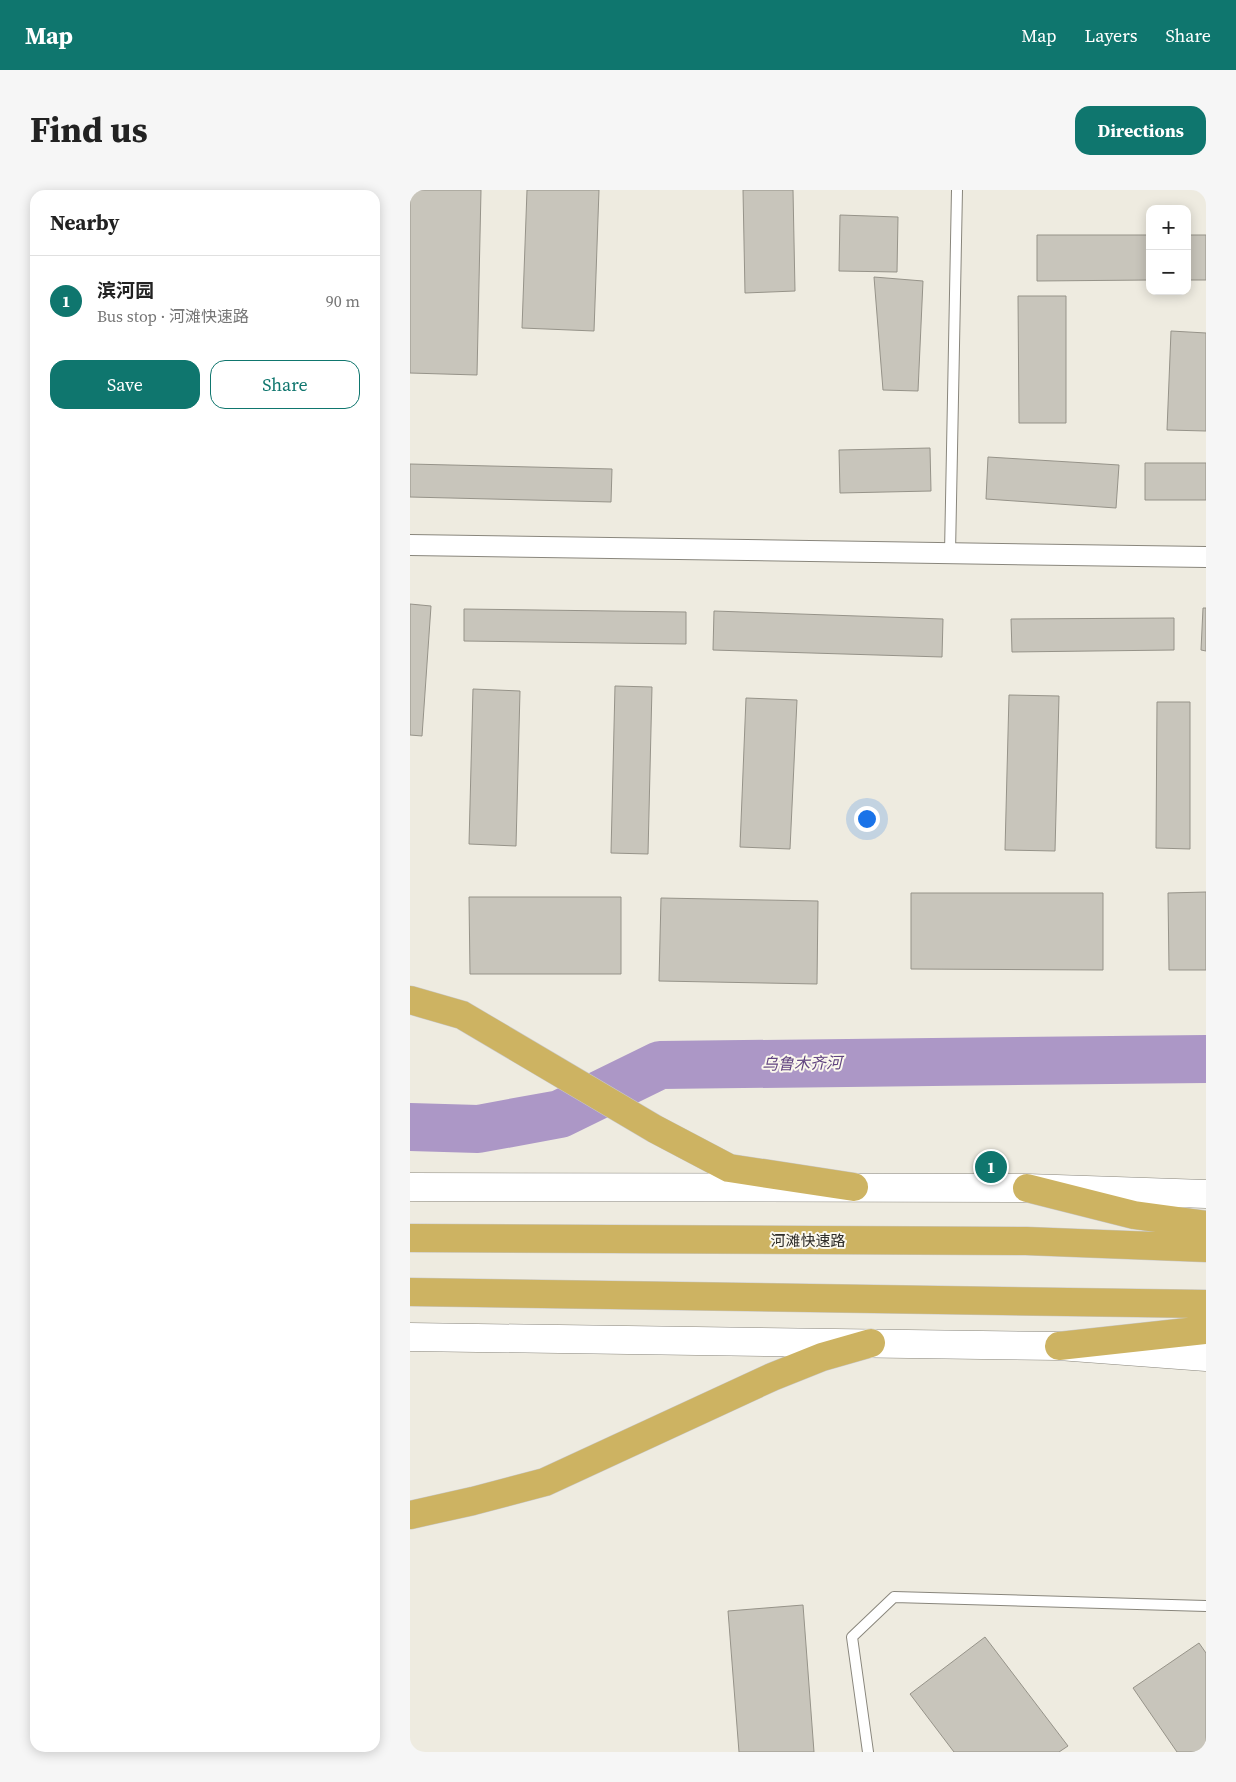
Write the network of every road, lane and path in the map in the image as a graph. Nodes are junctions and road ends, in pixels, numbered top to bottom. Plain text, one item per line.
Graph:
1 (957, 190) edge
2 (410, 545) edge
3 (950, 553) junction
4 (1206, 556) edge
5 (410, 1000) edge
6 (410, 1187) edge
7 (854, 1187) junction
8 (1027, 1188) junction
9 (1206, 1194) edge
10 (1206, 1225) edge
11 (410, 1238) edge
12 (1206, 1248) edge
13 (410, 1292) edge
14 (1206, 1304) edge
15 (1206, 1330) edge
16 (410, 1337) edge
17 (871, 1343) junction
18 (1059, 1346) junction
19 (1206, 1357) edge
20 (410, 1515) edge
21 (1206, 1606) edge
22 (868, 1752) edge

1 - 3 lane
2 - 3 street
3 - 4 street
5 - 7 highway
6 - 7 street
7 - 8 street
8 - 9 street
8 - 10 highway
11 - 12 highway, 河滩快速路
13 - 14 highway
15 - 18 highway
16 - 17 street
17 - 18 street
17 - 20 highway
18 - 19 street
21 - 22 lane

